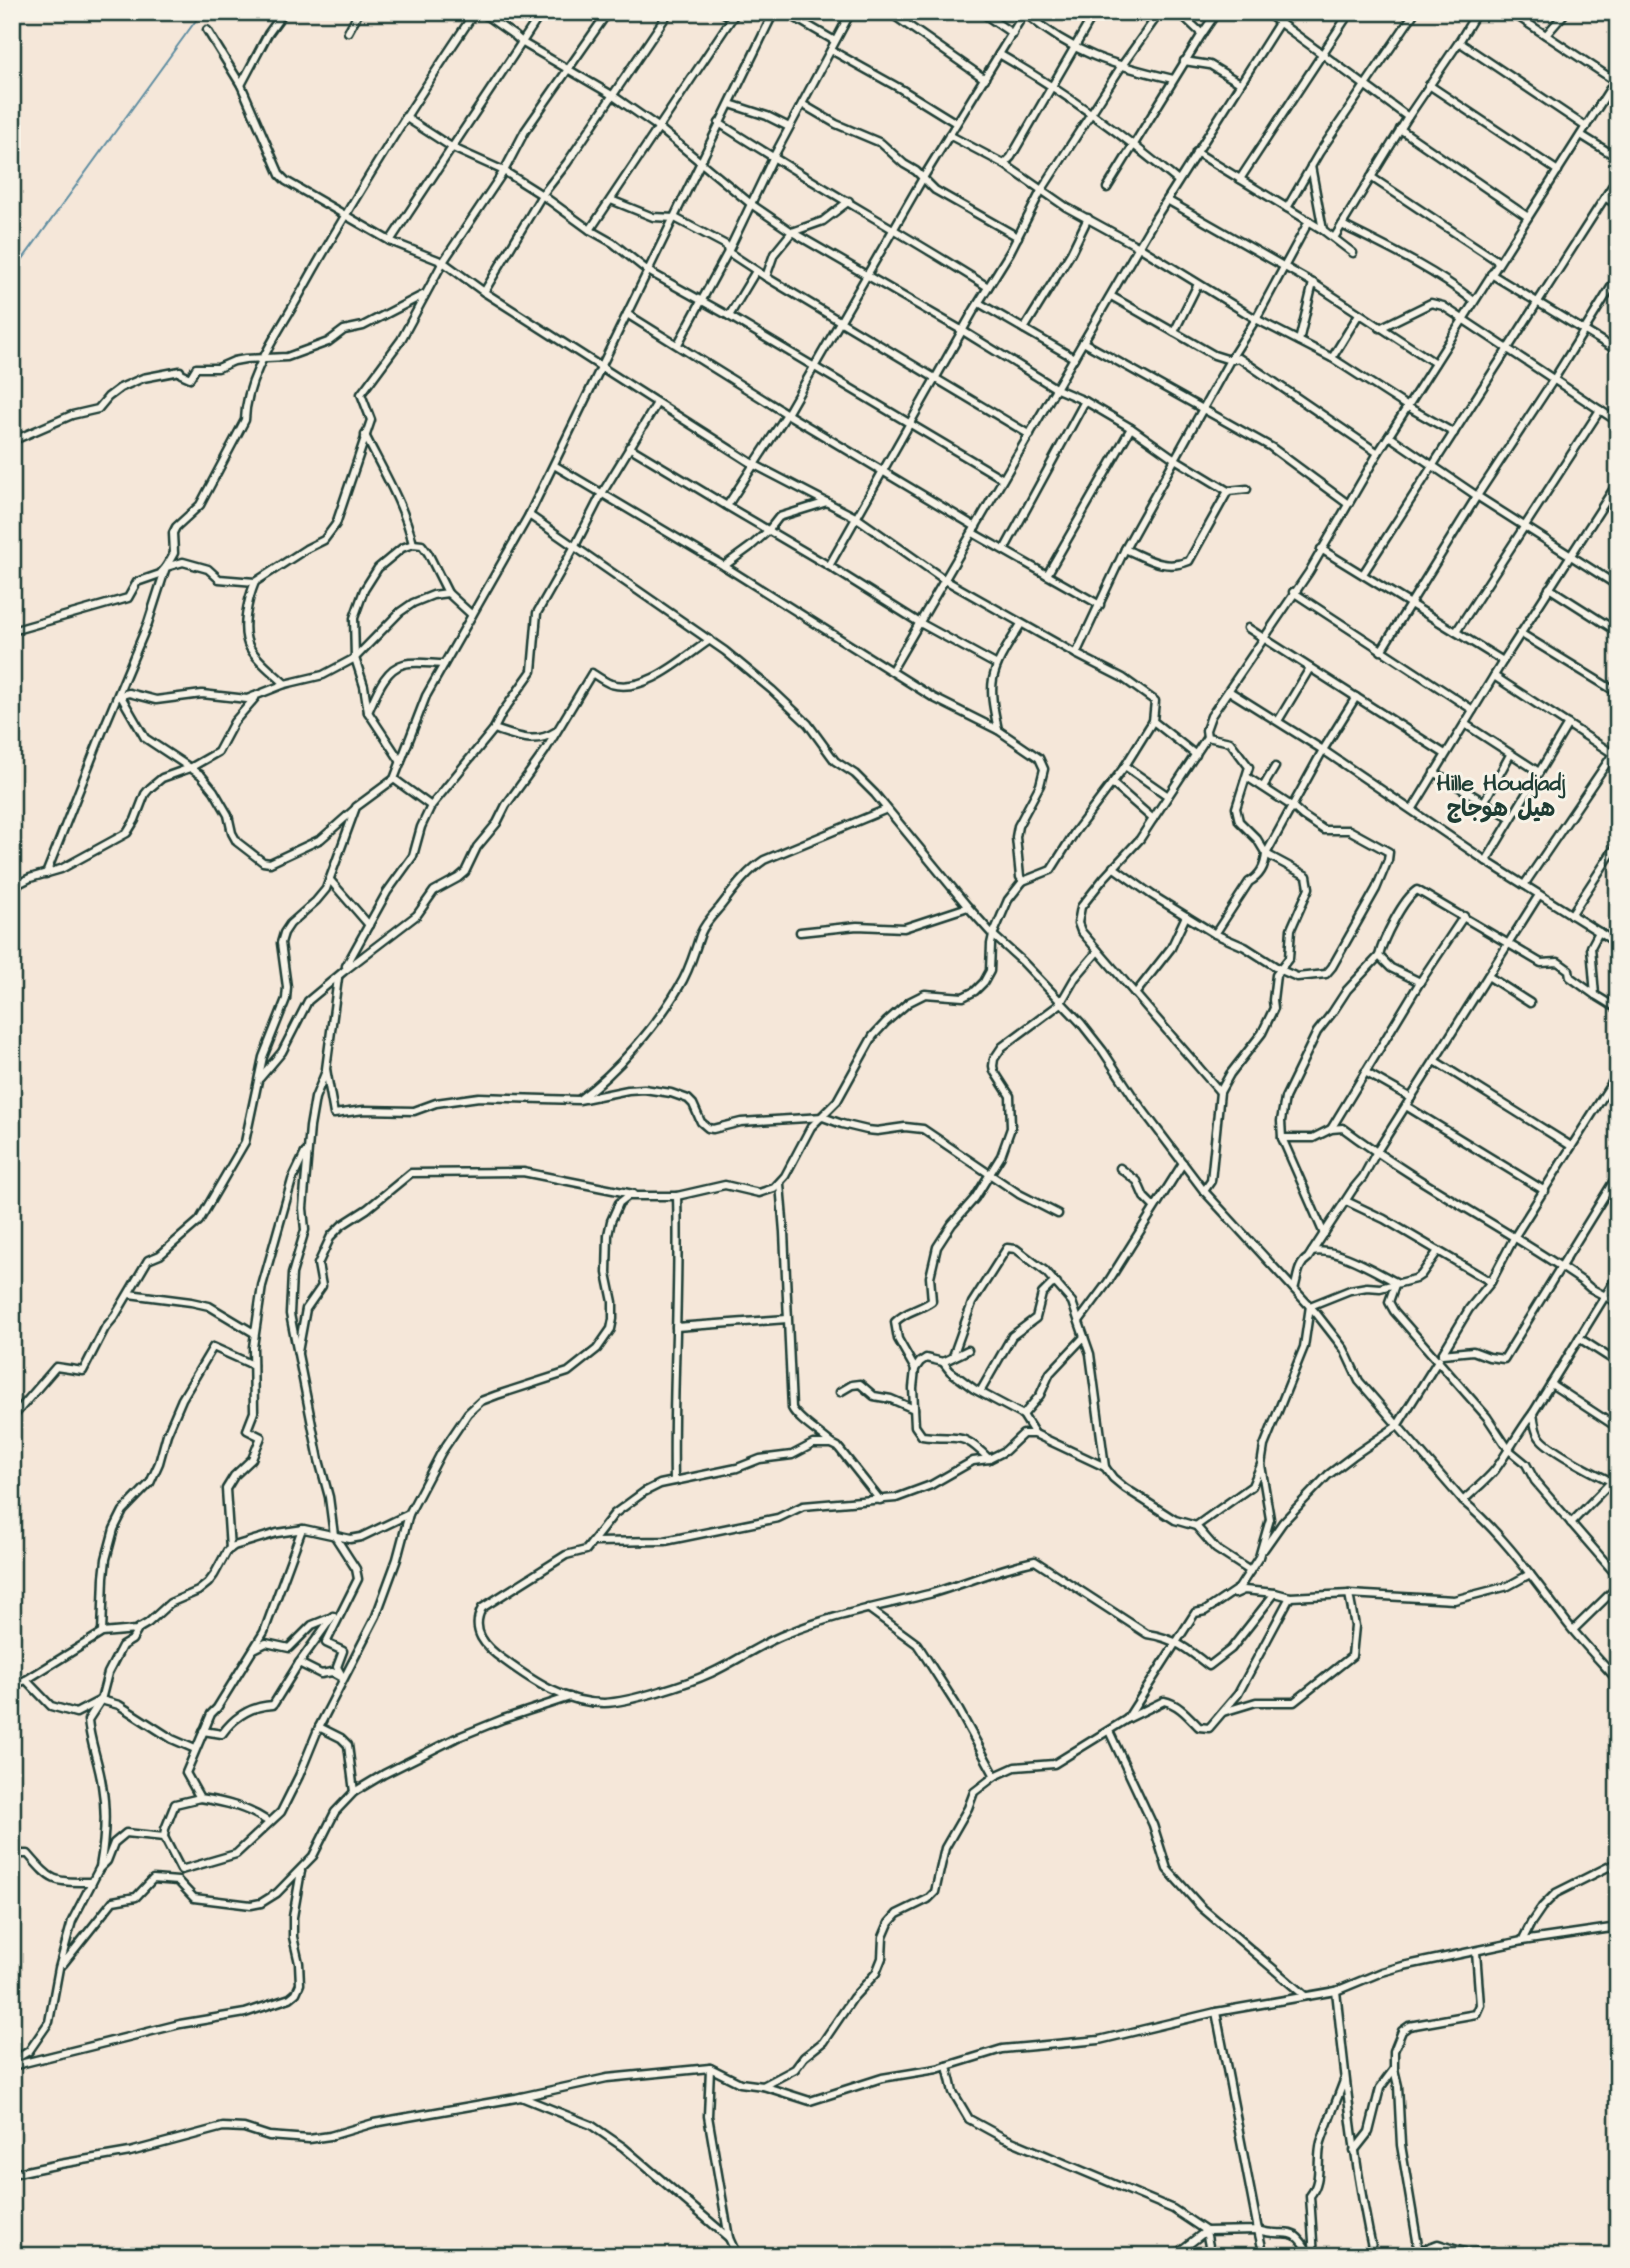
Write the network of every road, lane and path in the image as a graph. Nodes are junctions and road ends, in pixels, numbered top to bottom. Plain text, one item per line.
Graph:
1 (284, 12) edge
2 (359, 12) edge
3 (475, 12) edge
4 (481, 12) edge
5 (542, 12) edge
6 (608, 12) edge
7 (669, 12) edge
8 (722, 12) edge
9 (774, 12) edge
10 (785, 12) edge
11 (851, 12) edge
12 (889, 12) edge
13 (981, 12) edge
14 (1095, 12) edge
15 (1160, 12) edge
16 (1179, 12) edge
17 (1217, 12) edge
18 (1265, 12) edge
19 (1286, 12) edge
20 (1350, 12) edge
21 (1415, 12) edge
22 (1477, 12) edge
23 (1510, 12) edge
24 (1566, 12) edge
25 (1025, 13) edge
26 (734, 15) edge
27 (1279, 22) junction
28 (207, 30) dead end
29 (348, 32) dead end
30 (1013, 34) junction
31 (1202, 34) junction
32 (1546, 35) junction
33 (835, 41) junction
34 (1459, 42) junction
35 (523, 43) junction
36 (1074, 48) junction
37 (831, 50) junction
38 (999, 54) junction
39 (1321, 55) junction
40 (1184, 61) junction
41 (1121, 67) junction
42 (567, 68) junction
43 (985, 79) junction
44 (1173, 79) junction
45 (1616, 79) edge
46 (1240, 83) junction
47 (242, 85) junction
48 (1052, 85) junction
49 (1429, 85) junction
50 (1365, 86) junction
51 (612, 95) junction
52 (730, 104) junction
53 (802, 104) junction
54 (1093, 113) junction
55 (405, 117) junction
56 (1408, 117) junction
57 (719, 123) junction
58 (956, 123) junction
59 (658, 127) junction
60 (789, 127) junction
61 (1586, 127) junction
62 (1400, 129) junction
63 (949, 135) junction
64 (1581, 135) junction
65 (1134, 144) junction
66 (453, 148) junction
67 (1196, 152) junction
68 (773, 158) junction
69 (1618, 158) edge
70 (701, 161) junction
71 (1004, 164) junction
72 (1311, 166) junction
73 (504, 171) junction
74 (1558, 171) junction
75 (1371, 177) junction
76 (1618, 177) edge
77 (923, 178) junction
78 (1240, 179) junction
79 (1178, 181) junction
80 (1107, 188) dead end
81 (1041, 191) junction
82 (542, 195) junction
83 (1605, 197) junction
84 (611, 200) junction
85 (1167, 200) junction
86 (849, 201) junction
87 (751, 204) junction
88 (1618, 206) edge
89 (1287, 208) junction
90 (344, 216) junction
91 (1528, 216) junction
92 (675, 218) junction
93 (1087, 218) junction
94 (1309, 221) junction
95 (1342, 225) junction
96 (895, 228) junction
97 (590, 230) junction
98 (1323, 230) junction
99 (792, 232) junction
100 (1018, 237) junction
101 (1335, 238) junction
102 (390, 241) junction
103 (1139, 247) junction
104 (728, 252) junction
105 (1353, 253) dead end
106 (443, 262) junction
107 (1499, 262) junction
108 (1283, 266) junction
109 (648, 271) junction
110 (755, 271) junction
111 (1491, 274) junction
112 (867, 275) junction
113 (1618, 276) edge
114 (766, 278) junction
115 (1198, 284) junction
116 (1313, 284) junction
117 (988, 287) junction
118 (484, 292) junction
119 (425, 294) junction
120 (1111, 296) junction
121 (703, 301) junction
122 (1474, 301) junction
123 (979, 303) junction
124 (1537, 303) junction
125 (627, 314) junction
126 (1359, 314) junction
127 (729, 316) junction
128 (1462, 318) junction
129 (1256, 319) junction
130 (841, 322) junction
131 (1380, 328) junction
132 (1024, 329) junction
133 (963, 331) junction
134 (1584, 331) junction
135 (1174, 332) junction
136 (1299, 341) junction
137 (1083, 342) junction
138 (678, 344) junction
139 (1617, 348) edge
140 (1508, 350) junction
141 (262, 358) junction
142 (1074, 358) junction
143 (1332, 358) junction
144 (1230, 360) junction
145 (1435, 363) junction
146 (601, 367) junction
147 (814, 369) junction
148 (936, 378) junction
149 (1554, 379) junction
150 (1057, 389) junction
151 (1085, 401) junction
152 (657, 402) junction
153 (1408, 407) junction
154 (1204, 409) junction
155 (1600, 410) junction
156 (787, 414) junction
157 (1618, 422) edge
158 (910, 425) junction
159 (1131, 428) junction
160 (1454, 433) junction
161 (365, 435) junction
162 (1030, 435) junction
163 (1389, 436) junction
164 (12, 441) edge
165 (629, 447) junction
166 (1378, 453) junction
167 (1175, 459) junction
168 (753, 464) junction
169 (554, 465) junction
170 (1433, 467) junction
171 (883, 471) junction
172 (1003, 479) junction
173 (1617, 483) edge
174 (1247, 489) dead end
175 (1228, 491) junction
176 (601, 495) junction
177 (1476, 496) junction
178 (827, 502) junction
179 (1348, 504) junction
180 (727, 506) junction
181 (529, 515) junction
182 (857, 518) junction
183 (1525, 526) junction
184 (974, 530) junction
185 (768, 531) junction
186 (414, 544) junction
187 (575, 546) junction
188 (1125, 549) junction
189 (1321, 549) junction
190 (1003, 550) junction
191 (1570, 555) junction
192 (723, 566) junction
193 (829, 566) junction
194 (166, 567) junction
195 (1363, 574) junction
196 (1047, 575) junction
197 (945, 580) junction
198 (255, 582) junction
199 (1618, 586) edge
200 (1549, 588) junction
201 (1293, 592) junction
202 (448, 593) junction
203 (1409, 603) junction
204 (1100, 606) junction
205 (472, 615) junction
206 (920, 623) junction
207 (1021, 624) junction
208 (1248, 628) dead end
209 (12, 631) edge
210 (1456, 632) junction
211 (1618, 632) edge
212 (1520, 633) junction
213 (1264, 638) junction
214 (710, 640) junction
215 (1381, 652) junction
216 (1076, 654) junction
217 (355, 658) junction
218 (1503, 660) junction
219 (444, 664) junction
220 (998, 665) junction
221 (1310, 668) junction
222 (892, 670) junction
223 (1494, 676) junction
224 (285, 684) junction
225 (1229, 691) junction
226 (1618, 693) edge
227 (120, 694) junction
228 (256, 696) junction
229 (1356, 697) junction
230 (1473, 710) junction
231 (368, 712) junction
232 (568, 713) junction
233 (1153, 721) junction
234 (1278, 721) junction
235 (1465, 724) junction
236 (1568, 724) junction
237 (494, 729) junction
238 (998, 730) junction
239 (1207, 737) junction
240 (1323, 750) junction
241 (1445, 754) junction
242 (1196, 755) junction
243 (1510, 755) junction
244 (1615, 755) edge
245 (401, 762) junction
246 (1125, 766) junction
247 (1275, 767) dead end
248 (190, 768) junction
249 (1434, 772) junction
250 (1539, 772) junction
251 (1247, 777) junction
252 (394, 779) junction
253 (1112, 783) junction
254 (1263, 787) junction
255 (1168, 796) junction
256 (1484, 802) junction
257 (431, 806) junction
258 (356, 807) junction
259 (1293, 807) junction
260 (887, 808) junction
261 (1412, 810) junction
262 (1511, 818) junction
263 (1153, 819) junction
264 (1618, 843) edge
265 (1266, 854) junction
266 (1486, 861) junction
267 (1113, 867) junction
268 (46, 874) junction
269 (330, 880) junction
270 (1023, 881) junction
271 (1524, 886) junction
272 (12, 887) edge
273 (1539, 895) junction
274 (968, 907) junction
275 (1570, 915) junction
276 (1186, 916) junction
277 (1464, 916) junction
278 (369, 925) junction
279 (800, 932) dead end
280 (1599, 932) junction
281 (993, 934) junction
282 (1215, 934) junction
283 (1510, 943) junction
284 (1617, 943) edge
285 (1098, 951) junction
286 (1379, 956) junction
287 (1281, 970) junction
288 (344, 971) junction
289 (1488, 976) junction
290 (338, 978) junction
291 (1419, 982) junction
292 (1135, 994) junction
293 (1595, 995) junction
294 (1060, 1003) junction
295 (1530, 1003) dead end
296 (1618, 1009) edge
297 (1435, 1060) junction
298 (326, 1069) junction
299 (1365, 1072) junction
300 (1618, 1073) edge
301 (258, 1080) junction
302 (1220, 1092) junction
303 (1411, 1098) junction
304 (579, 1100) junction
305 (1406, 1106) junction
306 (823, 1117) junction
307 (1332, 1129) junction
308 (1282, 1138) junction
309 (1571, 1146) junction
310 (306, 1150) junction
311 (1376, 1153) junction
312 (1183, 1163) junction
313 (1120, 1168) dead end
314 (990, 1174) junction
315 (1618, 1174) edge
316 (780, 1184) junction
317 (1204, 1191) junction
318 (1545, 1191) junction
319 (636, 1195) junction
320 (677, 1196) junction
321 (1346, 1201) junction
322 (1154, 1207) junction
323 (1058, 1214) dead end
324 (1324, 1234) junction
325 (1516, 1236) junction
326 (1438, 1251) junction
327 (1312, 1252) junction
328 (1561, 1266) junction
329 (1618, 1275) edge
330 (1396, 1282) junction
331 (1490, 1282) junction
332 (1057, 1283) junction
333 (1294, 1289) junction
334 (129, 1294) junction
335 (1605, 1296) junction
336 (1618, 1303) edge
337 (1310, 1306) junction
338 (787, 1319) junction
339 (1079, 1321) junction
340 (676, 1327) junction
341 (254, 1333) junction
342 (1084, 1337) junction
343 (1579, 1338) junction
344 (968, 1350) dead end
345 (953, 1356) junction
346 (297, 1357) junction
347 (1440, 1357) junction
348 (943, 1362) junction
349 (1618, 1363) edge
350 (253, 1365) junction
351 (915, 1369) junction
352 (1551, 1384) junction
353 (840, 1392) dead end
354 (980, 1392) junction
355 (914, 1409) junction
356 (1533, 1413) junction
357 (1023, 1415) junction
358 (12, 1419) edge
359 (1397, 1426) junction
360 (1618, 1428) edge
361 (1035, 1434) junction
362 (832, 1444) junction
363 (1509, 1450) junction
364 (989, 1458) junction
365 (1261, 1465) junction
366 (1105, 1467) junction
367 (674, 1480) junction
368 (1614, 1483) edge
369 (880, 1500) junction
370 (1462, 1502) junction
371 (409, 1514) junction
372 (1571, 1523) junction
373 (1196, 1526) junction
374 (302, 1529) junction
375 (334, 1535) junction
376 (593, 1542) junction
377 (230, 1549) junction
378 (1259, 1557) junction
379 (1250, 1571) junction
380 (1530, 1574) junction
381 (1618, 1577) edge
382 (1618, 1583) edge
383 (1275, 1593) junction
384 (1349, 1594) junction
385 (1229, 1596) junction
386 (1290, 1597) junction
387 (346, 1600) junction
388 (868, 1608) junction
389 (333, 1616) junction
390 (139, 1628) junction
391 (1573, 1630) junction
392 (103, 1633) junction
393 (1175, 1642) junction
394 (252, 1650) junction
395 (299, 1663) junction
396 (344, 1678) junction
397 (26, 1680) junction
398 (1618, 1681) edge
399 (12, 1685) edge
400 (570, 1697) junction
401 (100, 1700) junction
402 (1221, 1713) junction
403 (1126, 1719) junction
404 (319, 1727) junction
405 (203, 1731) junction
406 (1109, 1731) junction
407 (195, 1749) junction
408 (995, 1776) junction
409 (354, 1792) junction
410 (200, 1798) junction
411 (269, 1822) junction
412 (164, 1837) junction
413 (12, 1854) edge
414 (1618, 1862) edge
415 (301, 1869) junction
416 (99, 1870) junction
417 (92, 1882) junction
418 (1618, 1927) edge
419 (1522, 1941) junction
420 (1476, 1952) junction
421 (59, 1968) junction
422 (1336, 1991) junction
423 (1305, 1996) junction
424 (1216, 2012) junction
425 (12, 2064) edge
426 (947, 2066) junction
427 (709, 2068) junction
428 (1394, 2069) junction
429 (1345, 2077) junction
430 (763, 2086) junction
431 (520, 2097) junction
432 (1354, 2151) junction
433 (12, 2175) edge
434 (1258, 2230) junction
435 (1206, 2231) junction
436 (730, 2238) junction
437 (1493, 2251) dead end
438 (1419, 2252) junction
439 (736, 2253) edge
440 (742, 2256) edge
441 (1168, 2256) edge
442 (1211, 2256) edge
443 (1264, 2256) edge
444 (1312, 2256) edge
445 (1374, 2256) edge
446 (1405, 2256) edge

1 - 47 street
2 - 29 street
3 - 55 street
4 - 35 street
5 - 35 street
6 - 42 street
7 - 51 street
8 - 26 street
9 - 52 street
10 - 33 street
11 - 33 street
12 - 43 street
13 - 30 street
14 - 36 street
15 - 41 street
16 - 31 street
17 - 31 street
18 - 27 street
19 - 27 street
20 - 39 street
21 - 50 street
22 - 34 street
23 - 32 street
24 - 32 street
25 - 30 street
25 - 36 street
26 - 59 street
27 - 39 street
27 - 46 street
28 - 47 street
30 - 38 street
31 - 40 street
32 - 45 street
33 - 37 street
34 - 49 street
34 - 61 street
35 - 42 street
35 - 66 street
36 - 41 street
36 - 48 street
37 - 53 street
37 - 58 street
38 - 43 street
38 - 48 street
39 - 50 street
39 - 78 street
40 - 44 street
40 - 46 street
41 - 44 street
41 - 54 street
42 - 51 street
42 - 73 street
43 - 58 street
44 - 65 street
45 - 61 street
46 - 67 street
47 - 90 street
48 - 54 street
48 - 71 street
49 - 56 street
49 - 74 street
50 - 56 street
50 - 72 street
51 - 59 street
51 - 82 street
52 - 57 street
52 - 60 street
53 - 60 street
53 - 77 street
54 - 65 street
54 - 81 street
55 - 66 street
55 - 90 street
56 - 62 street
57 - 68 street
57 - 70 street
58 - 63 street
59 - 70 street
59 - 84 street
60 - 68 street
61 - 64 street
62 - 75 street
62 - 91 street
63 - 71 street
63 - 77 street
64 - 69 street
64 - 74 street
65 - 79 street
65 - 80 street
66 - 73 street
66 - 102 street
67 - 78 street
67 - 79 street
68 - 86 street
68 - 87 street
70 - 87 street
70 - 92 street
71 - 81 street
72 - 89 street
72 - 98 street
73 - 82 street
73 - 106 street
74 - 91 street
75 - 95 street
75 - 107 street
76 - 83 street
77 - 96 street
77 - 100 street
78 - 89 street
79 - 85 street
81 - 93 street
81 - 100 street
82 - 97 street
82 - 118 street
83 - 88 street
83 - 124 street
84 - 92 street
84 - 97 street
85 - 103 street
85 - 108 street
86 - 96 street
86 - 99 street
87 - 99 street
87 - 104 street
89 - 94 street
90 - 102 street
90 - 141 street
91 - 107 street
92 - 104 street
92 - 109 street
93 - 103 street
93 - 132 street
94 - 98 street
94 - 108 street
95 - 101 street
95 - 122 street
96 - 112 street
96 - 117 street
97 - 109 street
98 - 101 street
99 - 112 street
99 - 114 street
100 - 117 street
101 - 105 street
102 - 106 street
103 - 115 street
103 - 120 street
104 - 110 street
104 - 121 street
106 - 118 street
106 - 119 street
107 - 111 street
108 - 116 street
108 - 129 street
109 - 121 street
109 - 125 street
110 - 114 street
110 - 127 street
111 - 122 street
111 - 124 street
112 - 130 street
112 - 133 street
113 - 134 street
114 - 130 street
115 - 129 street
115 - 135 street
116 - 126 street
116 - 136 street
117 - 123 street
118 - 146 street
119 - 141 street
119 - 161 street
120 - 135 street
120 - 137 street
121 - 127 street
121 - 138 street
122 - 128 street
123 - 132 street
123 - 133 street
124 - 134 street
124 - 140 street
125 - 138 street
125 - 146 street
126 - 131 street
126 - 143 street
127 - 147 street
128 - 131 street
128 - 140 street
128 - 145 street
129 - 136 street
129 - 144 street
130 - 147 street
130 - 148 street
131 - 145 street
132 - 142 street
133 - 148 street
133 - 150 street
134 - 139 street
134 - 149 street
135 - 144 street
136 - 143 street
137 - 142 street
137 - 154 street
138 - 156 street
140 - 149 street
140 - 160 street
141 - 164 street
141 - 194 street
142 - 150 street
143 - 153 street
144 - 154 street
144 - 166 street
145 - 153 street
146 - 152 street
146 - 169 street
147 - 156 street
147 - 158 street
148 - 158 street
148 - 162 street
149 - 155 street
149 - 177 street
150 - 151 street
150 - 162 street
151 - 159 street
151 - 190 street
152 - 165 street
152 - 168 street
153 - 160 street
153 - 163 street
154 - 167 street
154 - 179 street
155 - 157 street
155 - 183 street
156 - 168 street
156 - 171 street
158 - 171 street
158 - 172 street
159 - 167 street
159 - 196 street
160 - 170 street
161 - 186 street
161 - 198 street
162 - 172 street
163 - 166 street
163 - 170 street
165 - 176 street
165 - 180 street
166 - 179 street
167 - 175 street
167 - 188 street
168 - 178 street
168 - 180 street
169 - 176 street
169 - 181 street
170 - 177 street
170 - 195 street
171 - 182 street
171 - 184 street
172 - 184 street
173 - 191 street
174 - 175 street
175 - 188 street
176 - 187 street
176 - 192 street
177 - 183 street
177 - 203 street
178 - 182 street
178 - 185 street
179 - 189 street
180 - 185 street
181 - 187 street
181 - 205 street
182 - 193 street
182 - 197 street
183 - 191 street
183 - 210 street
184 - 190 street
184 - 197 street
185 - 192 street
185 - 193 street
186 - 202 street
186 - 217 street
187 - 214 street
187 - 237 street
188 - 204 street
189 - 195 street
189 - 201 street
190 - 196 street
191 - 199 street
191 - 200 street
192 - 222 street
193 - 206 street
194 - 198 street
194 - 209 street
194 - 227 street
195 - 203 street
196 - 204 street
197 - 206 street
197 - 207 street
198 - 224 street
200 - 211 street
200 - 212 street
201 - 213 street
201 - 215 street
202 - 205 street
202 - 217 street
203 - 210 street
203 - 215 street
204 - 216 street
205 - 219 street
206 - 220 street
206 - 222 street
207 - 216 street
207 - 220 street
208 - 213 street
210 - 218 street
212 - 218 street
212 - 226 street
213 - 221 street
213 - 225 street
214 - 232 street
214 - 260 street
215 - 230 street
216 - 233 street
217 - 224 street
217 - 231 street
218 - 223 street
219 - 231 street
219 - 245 street
220 - 238 street
221 - 229 street
221 - 234 street
222 - 238 street
223 - 230 street
223 - 236 street
224 - 228 street
225 - 234 street
225 - 239 street
227 - 228 street
227 - 248 street
227 - 268 street
228 - 248 street
229 - 240 street
229 - 241 street
230 - 235 street
231 - 245 street
232 - 237 street
232 - 288 street
233 - 242 street
233 - 246 street
234 - 240 street
235 - 241 street
235 - 243 street
236 - 244 street
236 - 250 street
237 - 257 street
238 - 270 street
239 - 242 street
239 - 251 street
240 - 259 street
240 - 261 street
241 - 249 street
242 - 255 street
243 - 250 street
243 - 256 street
244 - 271 street
245 - 252 street
246 - 253 street
246 - 255 street
247 - 254 street
248 - 258 street
248 - 268 street
249 - 256 street
249 - 261 street
250 - 262 street
251 - 254 street
251 - 265 street
252 - 257 street
252 - 258 street
253 - 263 street
253 - 270 street
254 - 259 street
255 - 263 street
256 - 262 street
257 - 278 street
258 - 269 street
259 - 265 street
259 - 287 street
260 - 274 street
260 - 304 street
261 - 266 street
262 - 266 street
263 - 267 street
264 - 275 street
265 - 282 street
265 - 287 street
266 - 271 street
267 - 276 street
267 - 285 street
268 - 272 street
269 - 278 street
269 - 301 street
270 - 281 street
271 - 273 street
273 - 275 street
273 - 283 street
274 - 279 street
274 - 281 street
275 - 280 street
276 - 282 street
276 - 292 street
277 - 283 street
277 - 286 street
277 - 291 street
278 - 288 street
280 - 284 street
280 - 293 street
281 - 294 street
281 - 306 street
282 - 287 street
283 - 289 street
283 - 293 street
285 - 292 street
285 - 294 street
286 - 291 street
286 - 308 street
287 - 302 street
288 - 290 street
289 - 295 street
289 - 297 street
290 - 298 street
290 - 301 street
291 - 299 street
292 - 302 street
293 - 296 street
294 - 312 street
294 - 314 street
297 - 303 street
297 - 309 street
298 - 304 street
298 - 310 street
299 - 303 street
299 - 307 street
300 - 309 street
301 - 334 street
302 - 317 street
303 - 305 street
304 - 306 street
305 - 311 street
305 - 318 street
306 - 314 street
306 - 316 street
307 - 308 street
307 - 311 street
308 - 324 street
309 - 318 street
310 - 341 street
310 - 346 street
311 - 321 street
311 - 325 street
312 - 317 street
312 - 322 street
313 - 322 street
314 - 323 street
314 - 351 street
315 - 328 street
316 - 320 street
316 - 338 street
317 - 333 street
318 - 325 street
319 - 320 street
319 - 346 street
319 - 371 street
320 - 340 street
321 - 324 street
321 - 326 street
322 - 339 street
324 - 327 street
325 - 328 street
325 - 331 street
326 - 330 street
326 - 331 street
327 - 330 street
327 - 333 street
328 - 335 street
328 - 347 street
329 - 335 street
330 - 337 street
330 - 347 street
331 - 347 street
332 - 339 street
332 - 345 street
332 - 354 street
333 - 337 street
334 - 341 street
334 - 358 street
335 - 336 street
335 - 343 street
337 - 359 street
337 - 365 street
338 - 340 street
338 - 362 street
339 - 342 street
340 - 367 street
341 - 350 street
342 - 357 street
342 - 366 street
343 - 349 street
343 - 352 street
344 - 345 street
345 - 348 street
346 - 375 street
347 - 359 street
347 - 363 street
348 - 351 street
348 - 354 street
350 - 377 street
350 - 392 street
351 - 355 street
352 - 356 street
352 - 360 street
353 - 355 street
354 - 357 street
355 - 364 street
356 - 363 street
356 - 368 street
357 - 361 street
359 - 370 street
359 - 378 street
361 - 364 street
361 - 366 street
362 - 367 street
362 - 369 street
363 - 370 street
363 - 372 street
364 - 369 street
365 - 373 street
365 - 378 street
366 - 373 street
367 - 376 street
368 - 372 street
369 - 376 street
370 - 380 street
371 - 375 street
371 - 396 street
372 - 381 street
373 - 379 street
374 - 375 street
374 - 377 street
374 - 394 street
375 - 387 street
376 - 400 street
377 - 390 street
378 - 379 street
379 - 385 street
380 - 384 street
380 - 391 street
382 - 391 street
383 - 385 street
383 - 386 street
383 - 393 street
384 - 386 street
384 - 402 street
385 - 393 street
386 - 402 street
387 - 389 street
387 - 396 street
388 - 393 street
388 - 400 street
388 - 408 street
389 - 394 street
389 - 395 street
390 - 392 street
390 - 401 street
391 - 398 street
392 - 397 street
393 - 403 street
394 - 405 street
395 - 396 street
395 - 405 street
396 - 404 street
397 - 399 street
397 - 401 street
400 - 409 street
401 - 407 street
401 - 416 street
402 - 403 street
403 - 406 street
404 - 409 street
404 - 411 street
405 - 407 street
406 - 408 street
406 - 423 street
407 - 410 street
408 - 430 street
409 - 415 street
410 - 411 street
410 - 412 street
411 - 412 street
412 - 416 street
413 - 417 street
414 - 419 street
415 - 421 street
415 - 425 street
416 - 417 street
417 - 421 street
418 - 419 street
419 - 420 street
420 - 422 street
420 - 428 street
421 - 425 street
422 - 423 street
422 - 429 street
423 - 424 street
424 - 426 street
424 - 434 street
426 - 430 street
426 - 435 street
427 - 430 street
427 - 431 street
427 - 436 street
428 - 432 street
428 - 438 street
429 - 432 street
429 - 444 street
431 - 433 street
431 - 436 street
432 - 445 street
434 - 435 street
434 - 443 street
434 - 444 street
435 - 441 street
435 - 442 street
436 - 439 street
437 - 438 street
438 - 446 street
439 - 440 street

